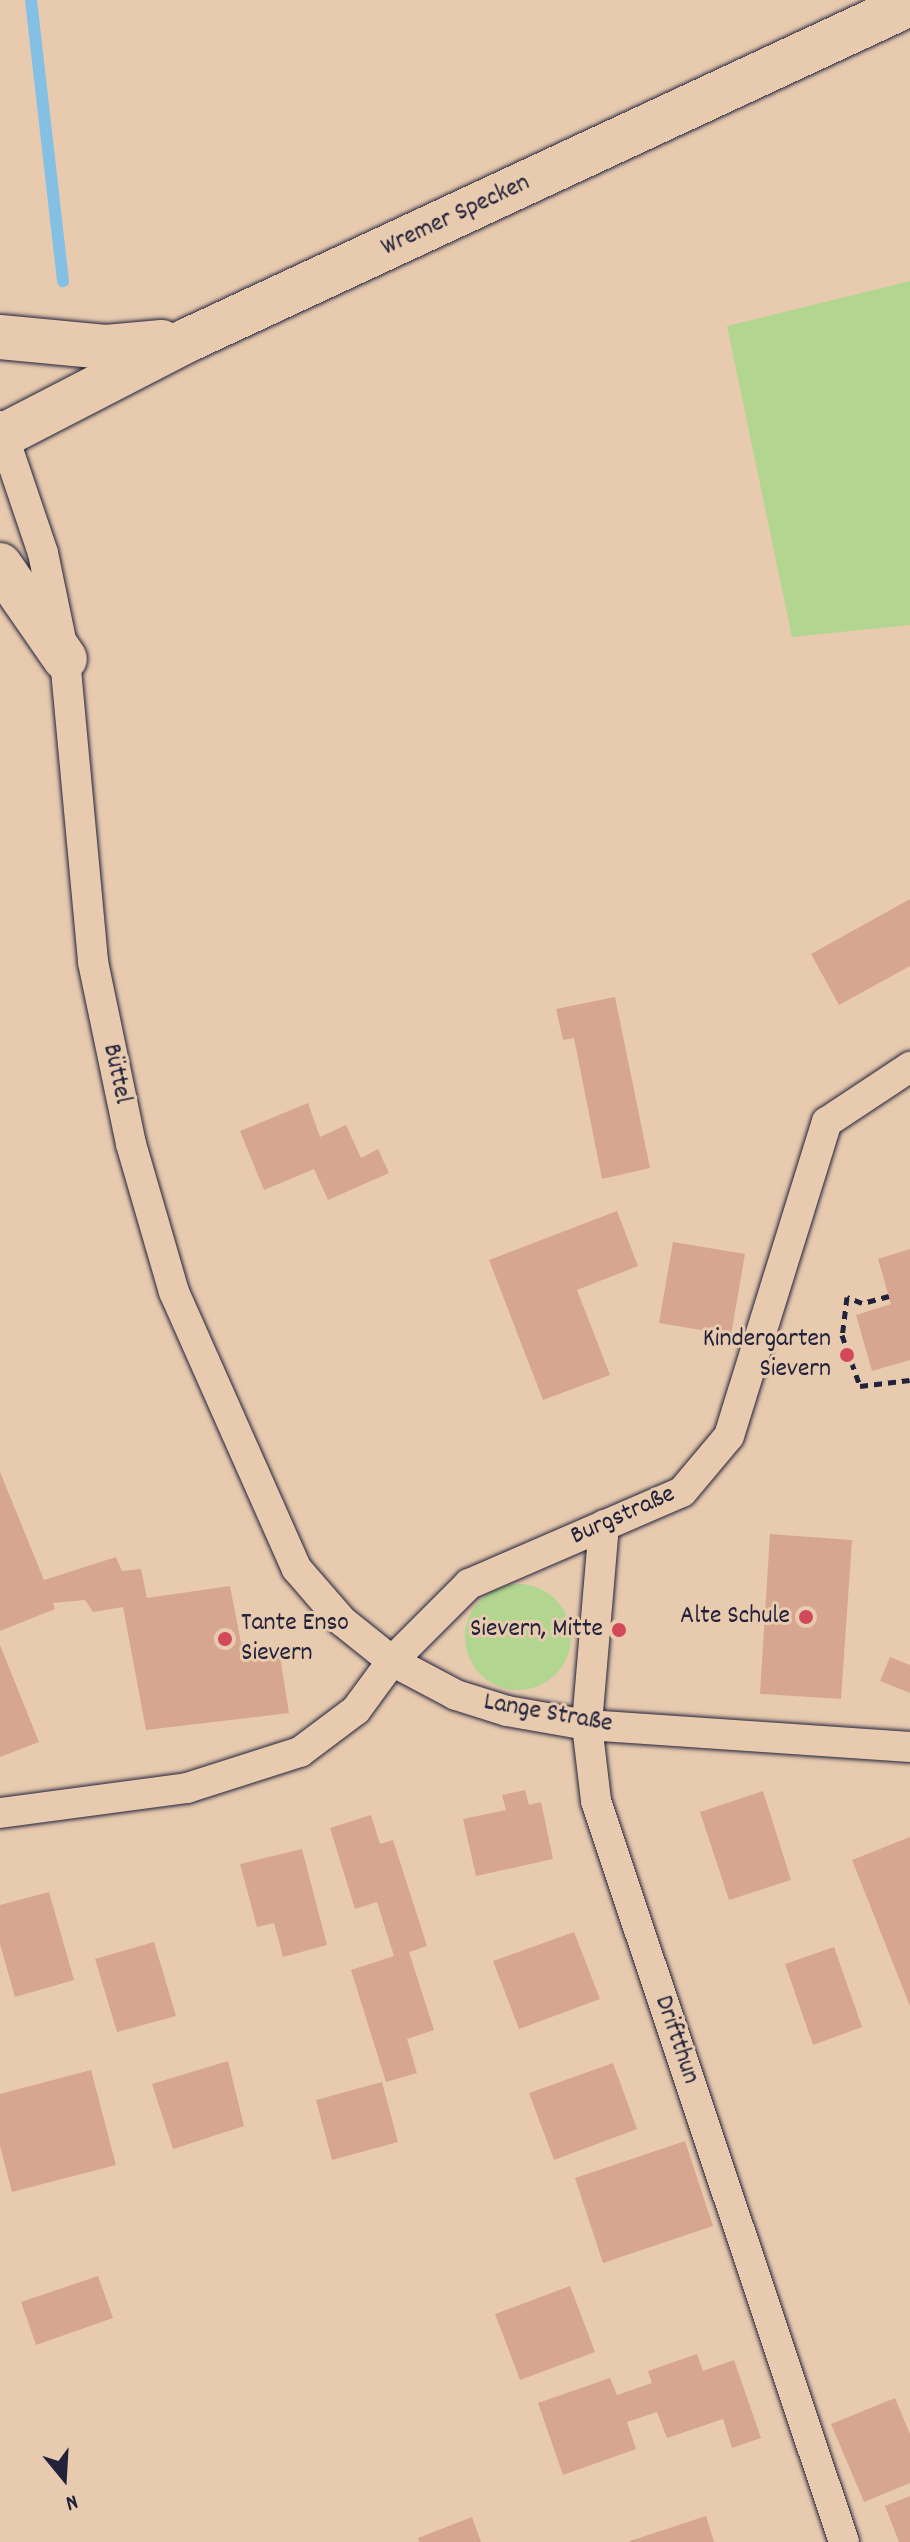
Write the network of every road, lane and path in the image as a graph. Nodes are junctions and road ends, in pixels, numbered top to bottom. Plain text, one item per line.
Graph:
1 (910, 4) edge
2 (0, 337) edge
3 (188, 340) junction
4 (2, 433) edge
5 (0, 565) edge
6 (65, 659) junction
7 (910, 1067) edge
8 (889, 1296) dead end
9 (910, 1380) edge
10 (604, 1525) junction
11 (392, 1661) junction
12 (587, 1725) junction
13 (910, 1747) edge
14 (0, 1813) edge
15 (844, 2542) edge

1 - 3 street, Wremer Specken
2 - 3 street
3 - 4 street, Wremer Specken
4 - 6 street, Büttel
5 - 6 street
6 - 11 street, Büttel
7 - 10 street, Burgstraße
8 - 9 path
10 - 11 street, Burgstraße
10 - 12 street, Driftthun
11 - 12 street, Lange Straße
11 - 14 street
12 - 13 street, Lange Straße
12 - 15 street, Driftthun

